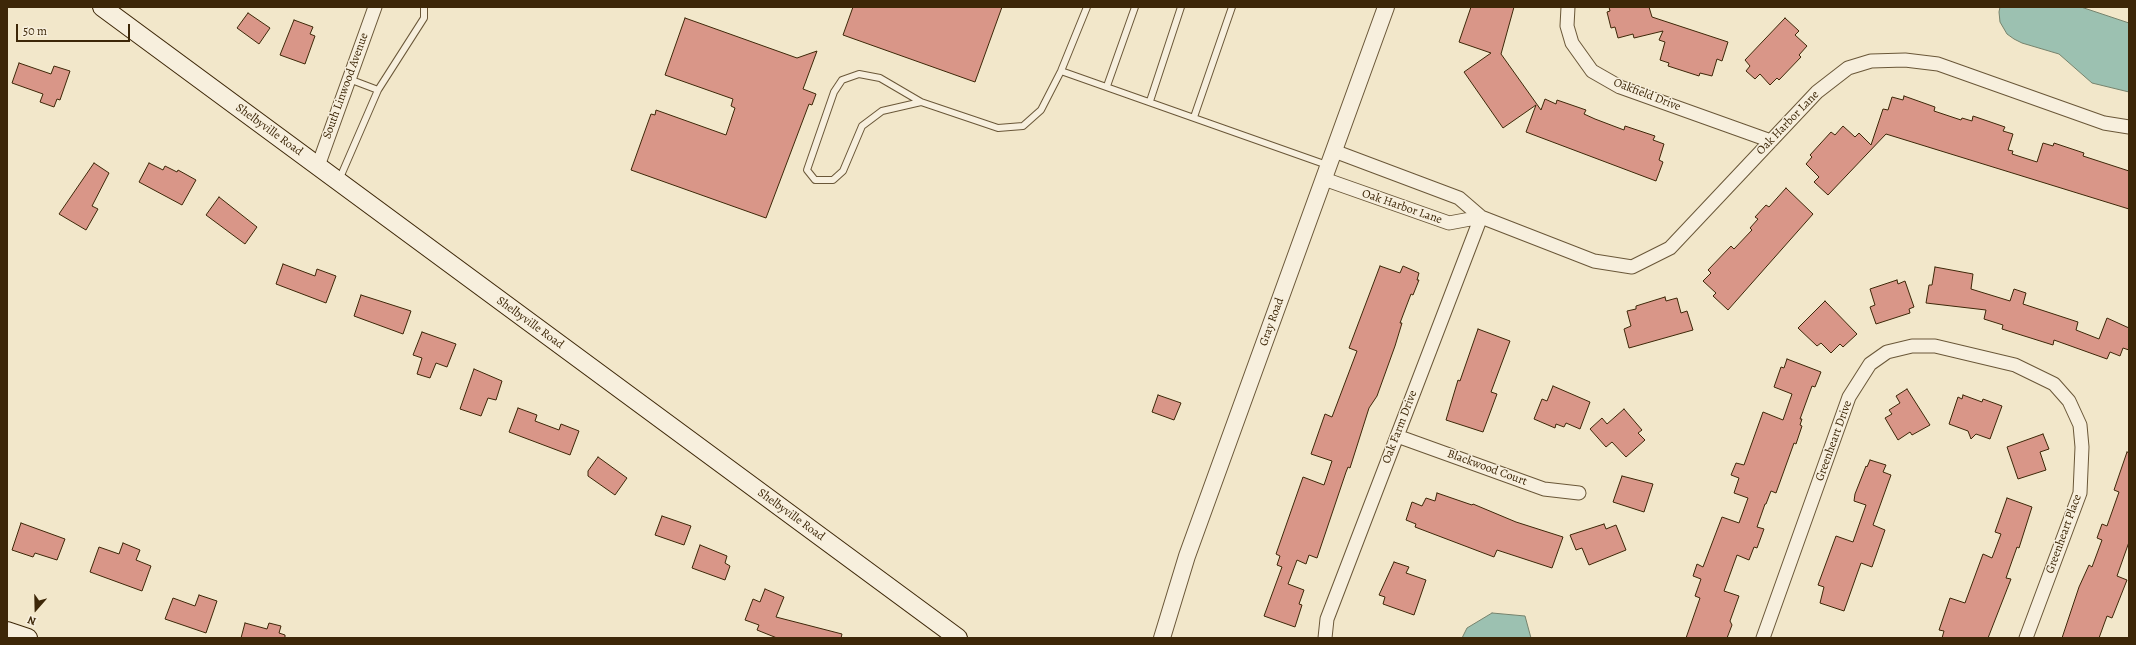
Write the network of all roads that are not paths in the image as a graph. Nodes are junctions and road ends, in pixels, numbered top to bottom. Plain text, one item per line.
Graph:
1 (102, 7) edge
2 (375, 7) edge
3 (424, 7) edge
4 (1087, 7) edge
5 (1135, 7) edge
6 (1181, 7) edge
7 (1232, 7) edge
8 (1386, 7) edge
9 (1568, 7) edge
10 (1061, 71) junction
11 (349, 79) junction
12 (1107, 86) junction
13 (378, 90) junction
14 (1150, 101) junction
15 (921, 102) junction
16 (1194, 117) junction
17 (2129, 127) edge
18 (1771, 141) junction
19 (1329, 165) junction
20 (318, 166) junction
21 (338, 182) junction
22 (1481, 217) junction
23 (1988, 359) joint
24 (1397, 436) junction
25 (1579, 493) dead end
26 (7, 631) edge
27 (28, 638) edge
28 (958, 638) edge
29 (1162, 638) edge
30 (1325, 638) edge
31 (1763, 638) edge
32 (2026, 638) edge

1 - 20 main road, Shelbyville Road
2 - 11 street, South Linwood Avenue
3 - 13 lane
4 - 10 lane
5 - 12 lane
6 - 14 lane
7 - 16 lane
8 - 19 street, Gray Road
9 - 18 street, Oakfield Drive
10 - 12 lane
10 - 15 lane
11 - 13 lane
11 - 20 street, South Linwood Avenue
12 - 14 lane
13 - 21 lane
14 - 16 lane
15 - 15 lane
16 - 19 lane
17 - 18 street, Oak Harbor Lane
18 - 22 street, Oak Harbor Lane
19 - 22 street, Oak Harbor Lane
19 - 22 street, Oak Harbor Lane
19 - 29 street, Gray Road
20 - 21 main road, Shelbyville Road
21 - 28 main road, Shelbyville Road
22 - 24 street, Oak Farm Drive
23 - 31 street, Greenheart Drive
23 - 32 street, Greenheart Place
24 - 25 street, Blackwood Court
24 - 30 street, Oak Farm Drive
26 - 27 main road

